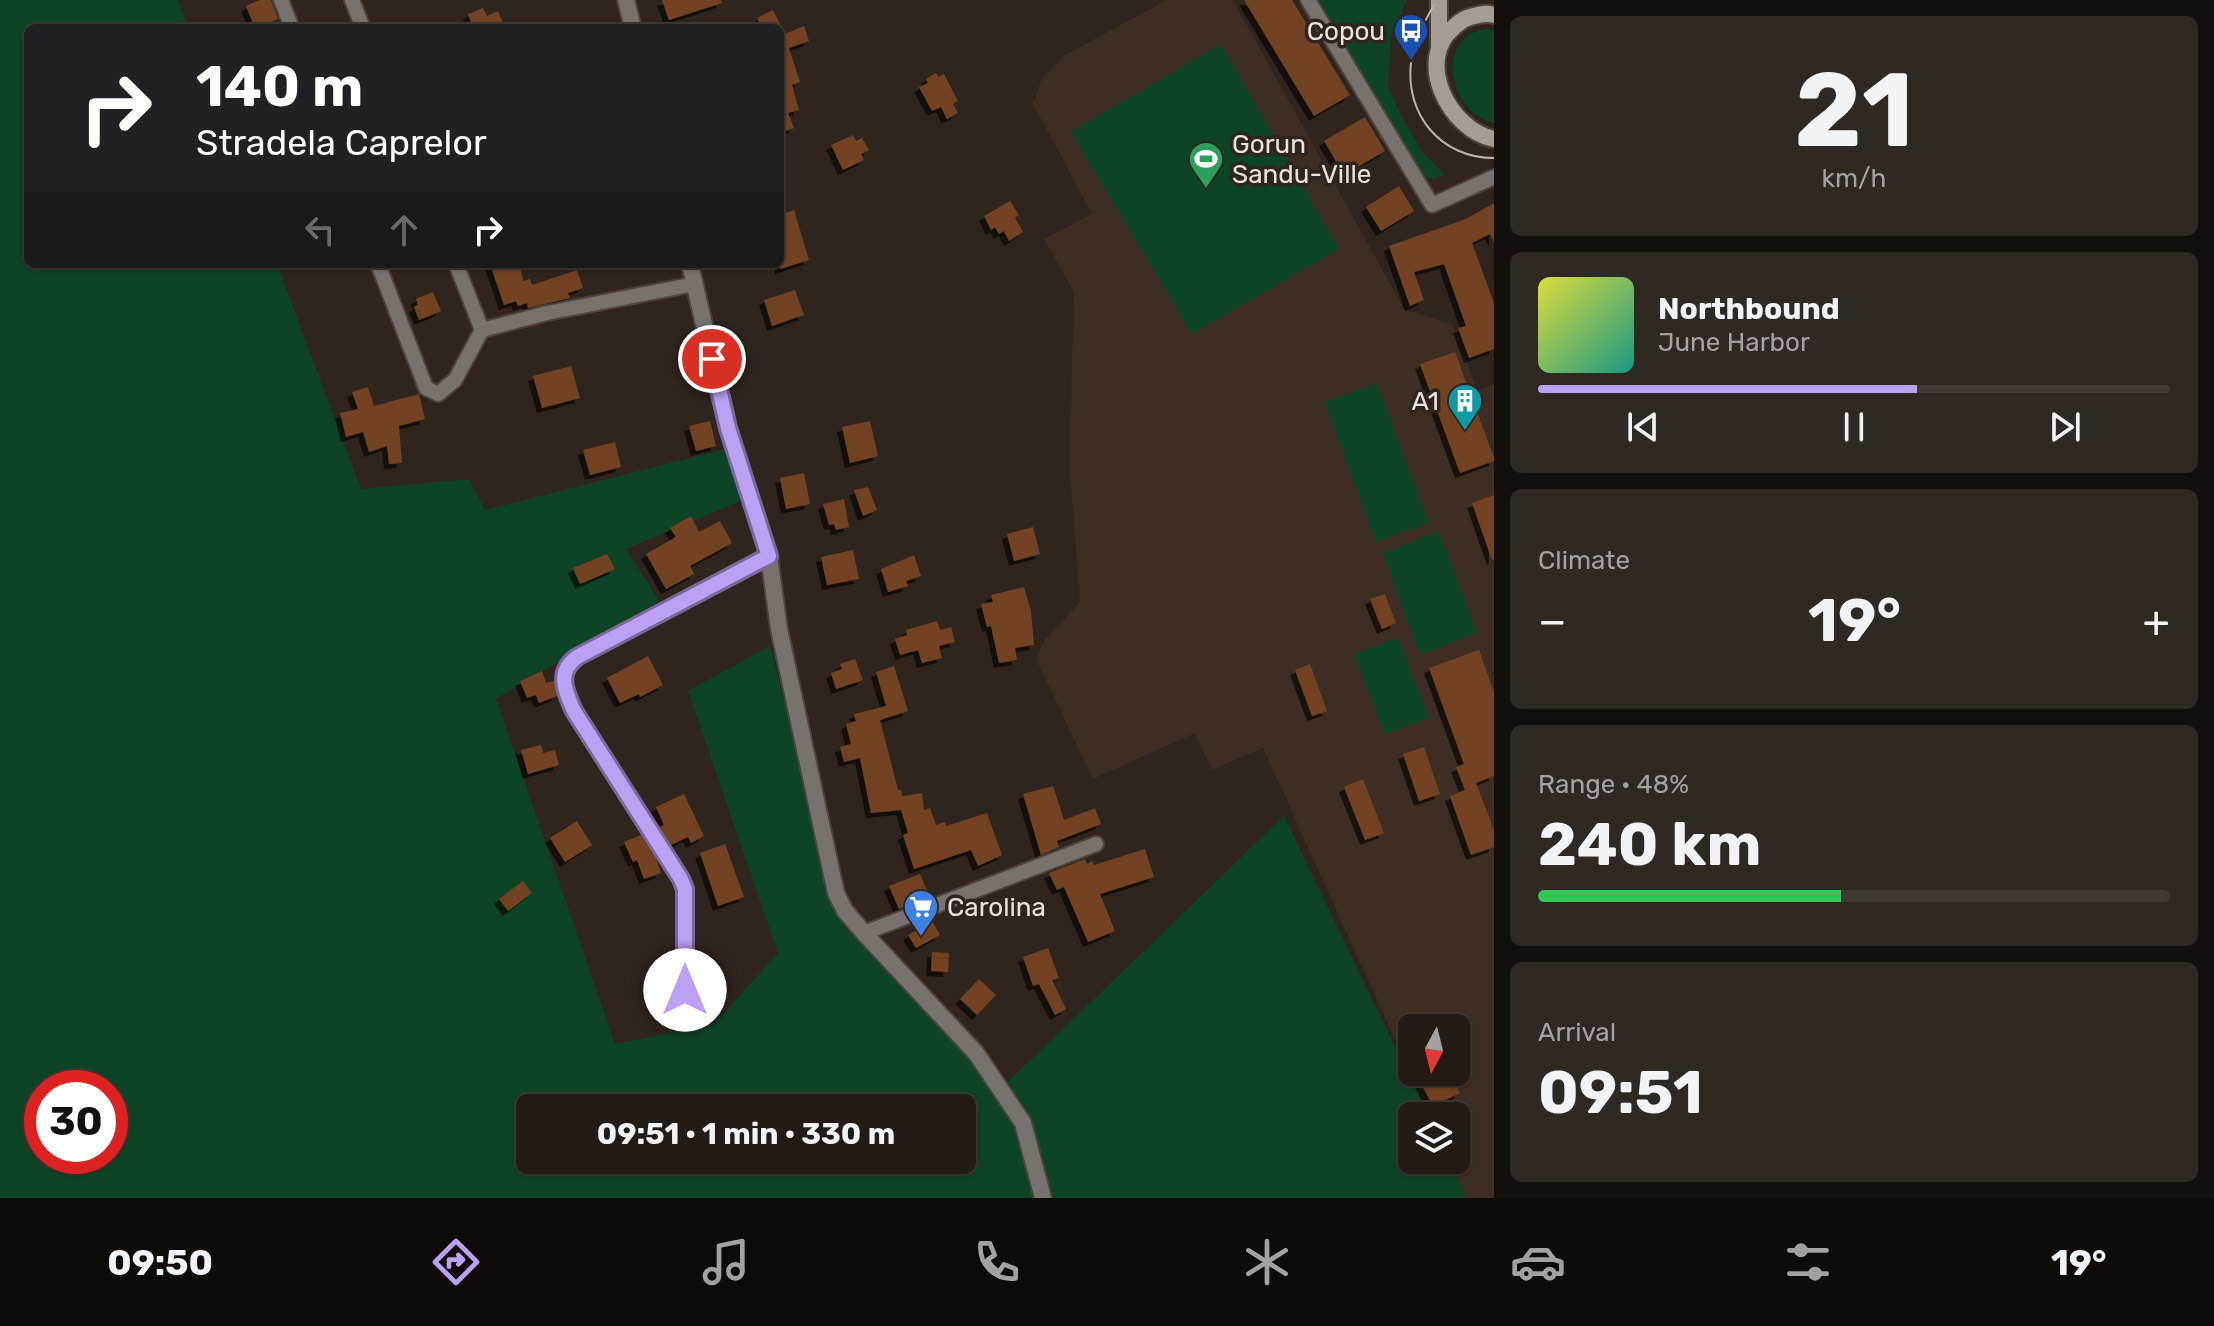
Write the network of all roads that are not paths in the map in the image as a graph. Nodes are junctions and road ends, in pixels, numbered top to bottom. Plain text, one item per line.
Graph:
1 (281, 0) edge
2 (352, 0) edge
3 (626, 0) edge
4 (1308, 0) edge
5 (1439, 0) edge
6 (1484, 0) edge
7 (1494, 12) edge
8 (290, 24) edge
9 (361, 24) edge
10 (632, 24) edge
11 (1439, 49) junction
12 (1494, 139) edge
13 (1494, 177) edge
14 (380, 268) edge
15 (458, 268) edge
16 (691, 268) edge
17 (695, 284) junction
18 (482, 330) junction
19 (769, 556) junction
20 (1096, 844) dead end
21 (864, 933) junction
22 (685, 990) dead end
23 (1043, 1198) edge

1 - 8 street
2 - 9 street
3 - 10 street
4 - 13 street
5 - 11 main road
6 - 7 main road
7 - 11 main road
11 - 12 main road
14 - 18 street
15 - 18 street
16 - 17 street
17 - 18 street
17 - 19 street
19 - 21 street
19 - 22 street
20 - 21 street
21 - 23 street

